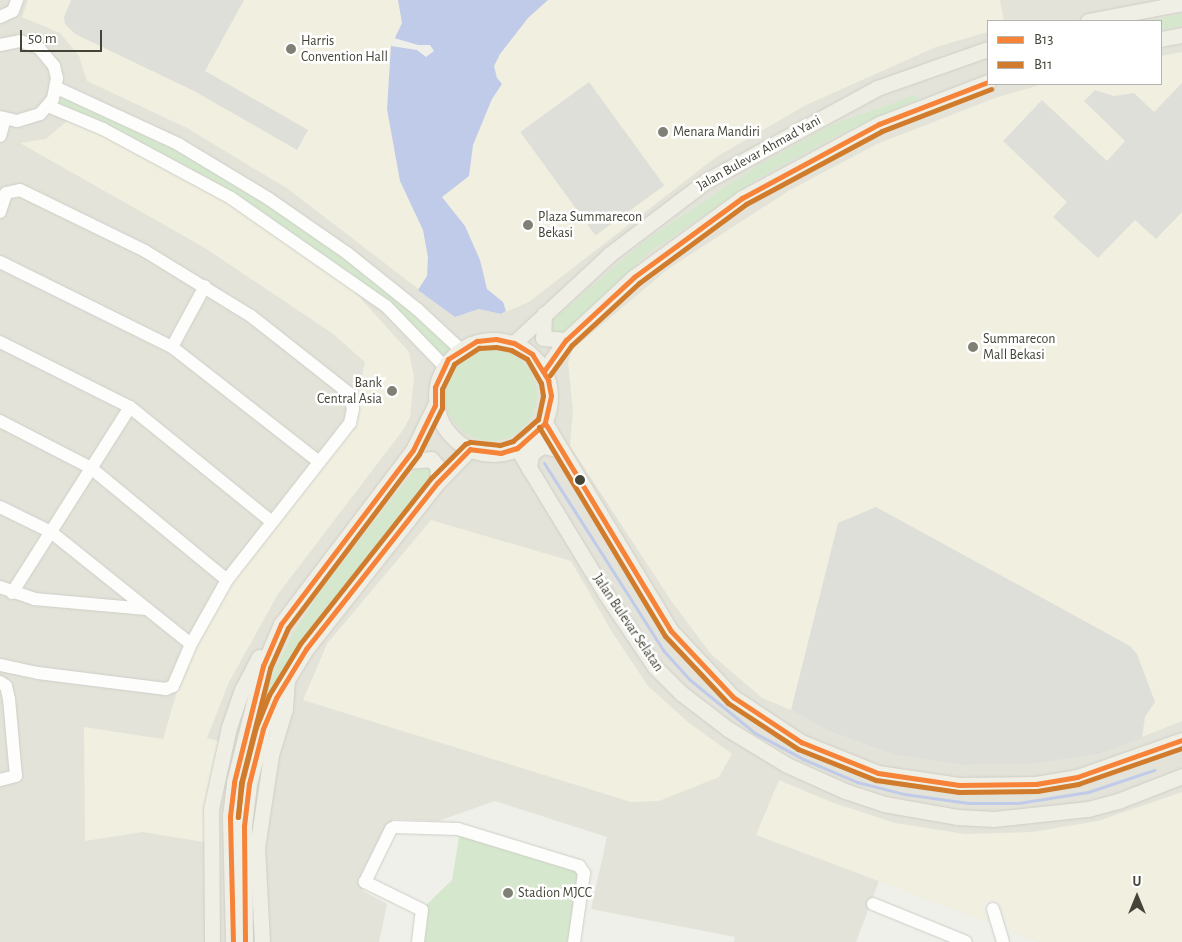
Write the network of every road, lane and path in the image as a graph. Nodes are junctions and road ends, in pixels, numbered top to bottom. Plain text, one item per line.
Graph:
1 (17, 0) edge
2 (1182, 3) edge
3 (0, 17) edge
4 (1093, 20) edge
5 (1182, 35) edge
6 (1162, 39) edge
7 (0, 45) edge
8 (987, 49) edge
9 (987, 82) edge
10 (56, 88) junction
11 (48, 106) junction
12 (3, 118) edge
13 (0, 136) edge
14 (0, 212) edge
15 (0, 262) edge
16 (205, 286) junction
17 (544, 314) junction
18 (566, 340) junction
19 (0, 342) edge
20 (514, 343) junction
21 (172, 346) junction
22 (460, 349) junction
23 (444, 366) junction
24 (544, 371) junction
25 (435, 405) junction
26 (130, 407) junction
27 (0, 421) edge
28 (545, 423) junction
29 (516, 448) junction
30 (470, 449) junction
31 (558, 449) junction
32 (405, 461) junction
33 (319, 462) junction
34 (91, 468) junction
35 (529, 469) junction
36 (437, 483) junction
37 (0, 507) edge
38 (271, 521) junction
39 (51, 532) junction
40 (227, 580) junction
41 (0, 587) edge
42 (12, 593) junction
43 (147, 609) junction
44 (281, 624) junction
45 (191, 644) junction
46 (0, 665) edge
47 (0, 682) edge
48 (286, 683) junction
49 (1182, 740) edge
50 (1182, 776) edge
51 (0, 780) edge
52 (241, 783) junction
53 (872, 904) dead end
54 (993, 909) dead end
55 (212, 942) edge
56 (233, 942) edge
57 (245, 942) edge
58 (262, 942) edge
59 (418, 942) edge
60 (574, 942) edge
61 (966, 942) edge
62 (1003, 942) edge

1 - 3 street
2 - 4 main road
5 - 6 main road
7 - 10 street
8 - 17 main road, Jalan Bulevar Ahmad Yani
9 - 18 main road
10 - 11 street
10 - 22 street
11 - 12 street
11 - 23 street
12 - 13 street
14 - 16 street
15 - 21 street
16 - 21 street
16 - 33 street
17 - 18 main road
17 - 20 main road, Jalan Bulevar Ahmad Yani
18 - 24 main road
19 - 26 street
20 - 22 main road
20 - 24 main road
21 - 33 street
22 - 23 main road
23 - 25 main road
24 - 28 main road
25 - 30 main road
25 - 32 main road
26 - 34 street
26 - 38 street
27 - 34 street
28 - 29 main road
28 - 31 main road
29 - 30 main road
29 - 35 main road, Jalan Bulevar Selatan
30 - 36 main road
31 - 35 main road
31 - 49 main road
32 - 36 main road
32 - 44 main road
33 - 38 street
34 - 39 street
34 - 40 street
35 - 50 main road, Jalan Bulevar Selatan
36 - 48 main road
37 - 39 street
38 - 40 street
39 - 42 street
39 - 43 street
40 - 45 street
41 - 42 street
42 - 43 street
43 - 45 street
44 - 52 main road
44 - 55 main road
45 - 46 street
47 - 51 street
48 - 52 main road
48 - 58 main road
52 - 56 main road
52 - 57 main road
53 - 61 street
54 - 62 street
59 - 60 street

